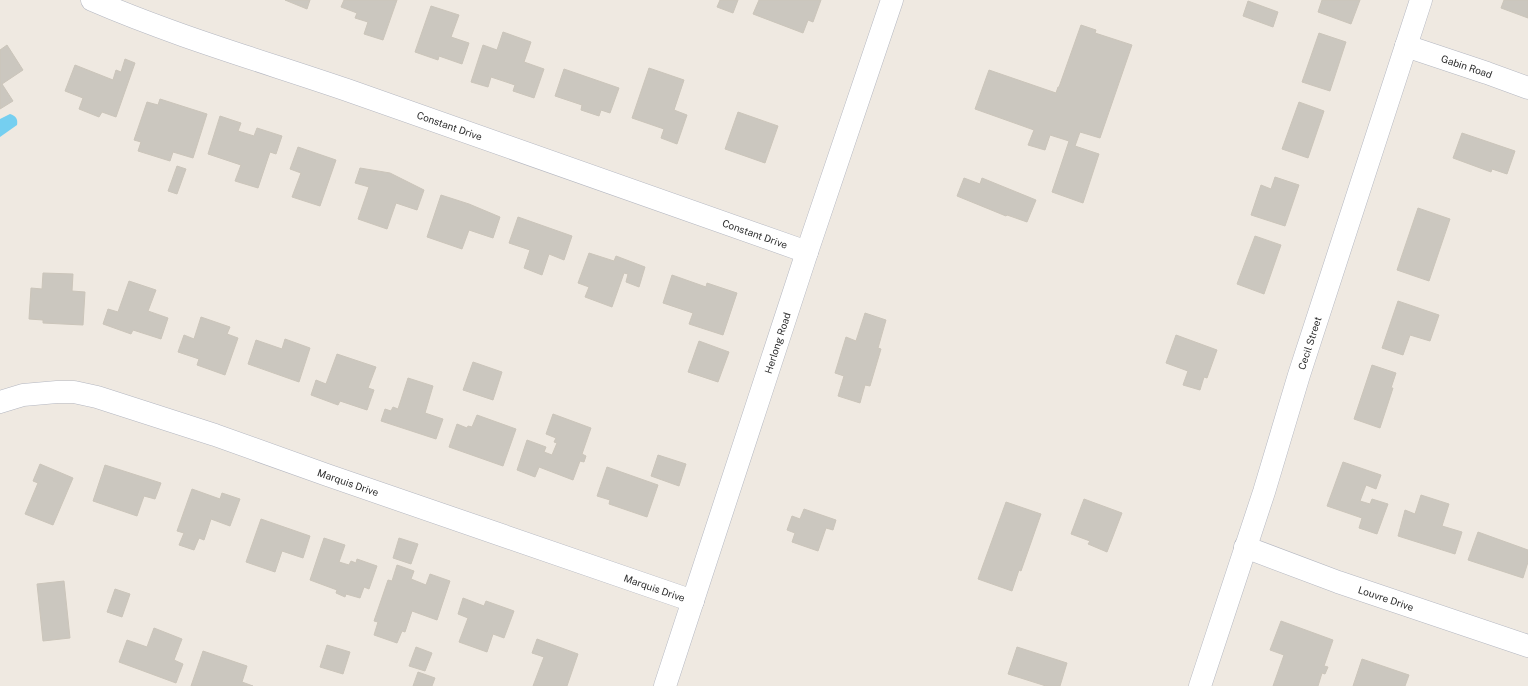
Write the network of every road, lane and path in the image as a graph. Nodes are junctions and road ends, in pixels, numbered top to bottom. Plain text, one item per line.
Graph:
1 (92, 0) edge
2 (892, 0) edge
3 (1420, 0) edge
4 (1406, 46) junction
5 (1528, 88) edge
6 (807, 252) junction
7 (0, 402) edge
8 (1245, 547) junction
9 (693, 601) junction
10 (1528, 646) edge
11 (665, 686) edge
12 (1200, 686) edge

1 - 6 street, Constant Drive
2 - 6 street, Herlong Road
3 - 4 street, Cecil Street
4 - 5 street, Gabin Road
4 - 8 street, Cecil Street
6 - 9 street, Herlong Road
7 - 9 street, Marquis Drive
8 - 10 street, Louvre Drive
8 - 12 street, Cecil Street
9 - 11 street, Herlong Road

